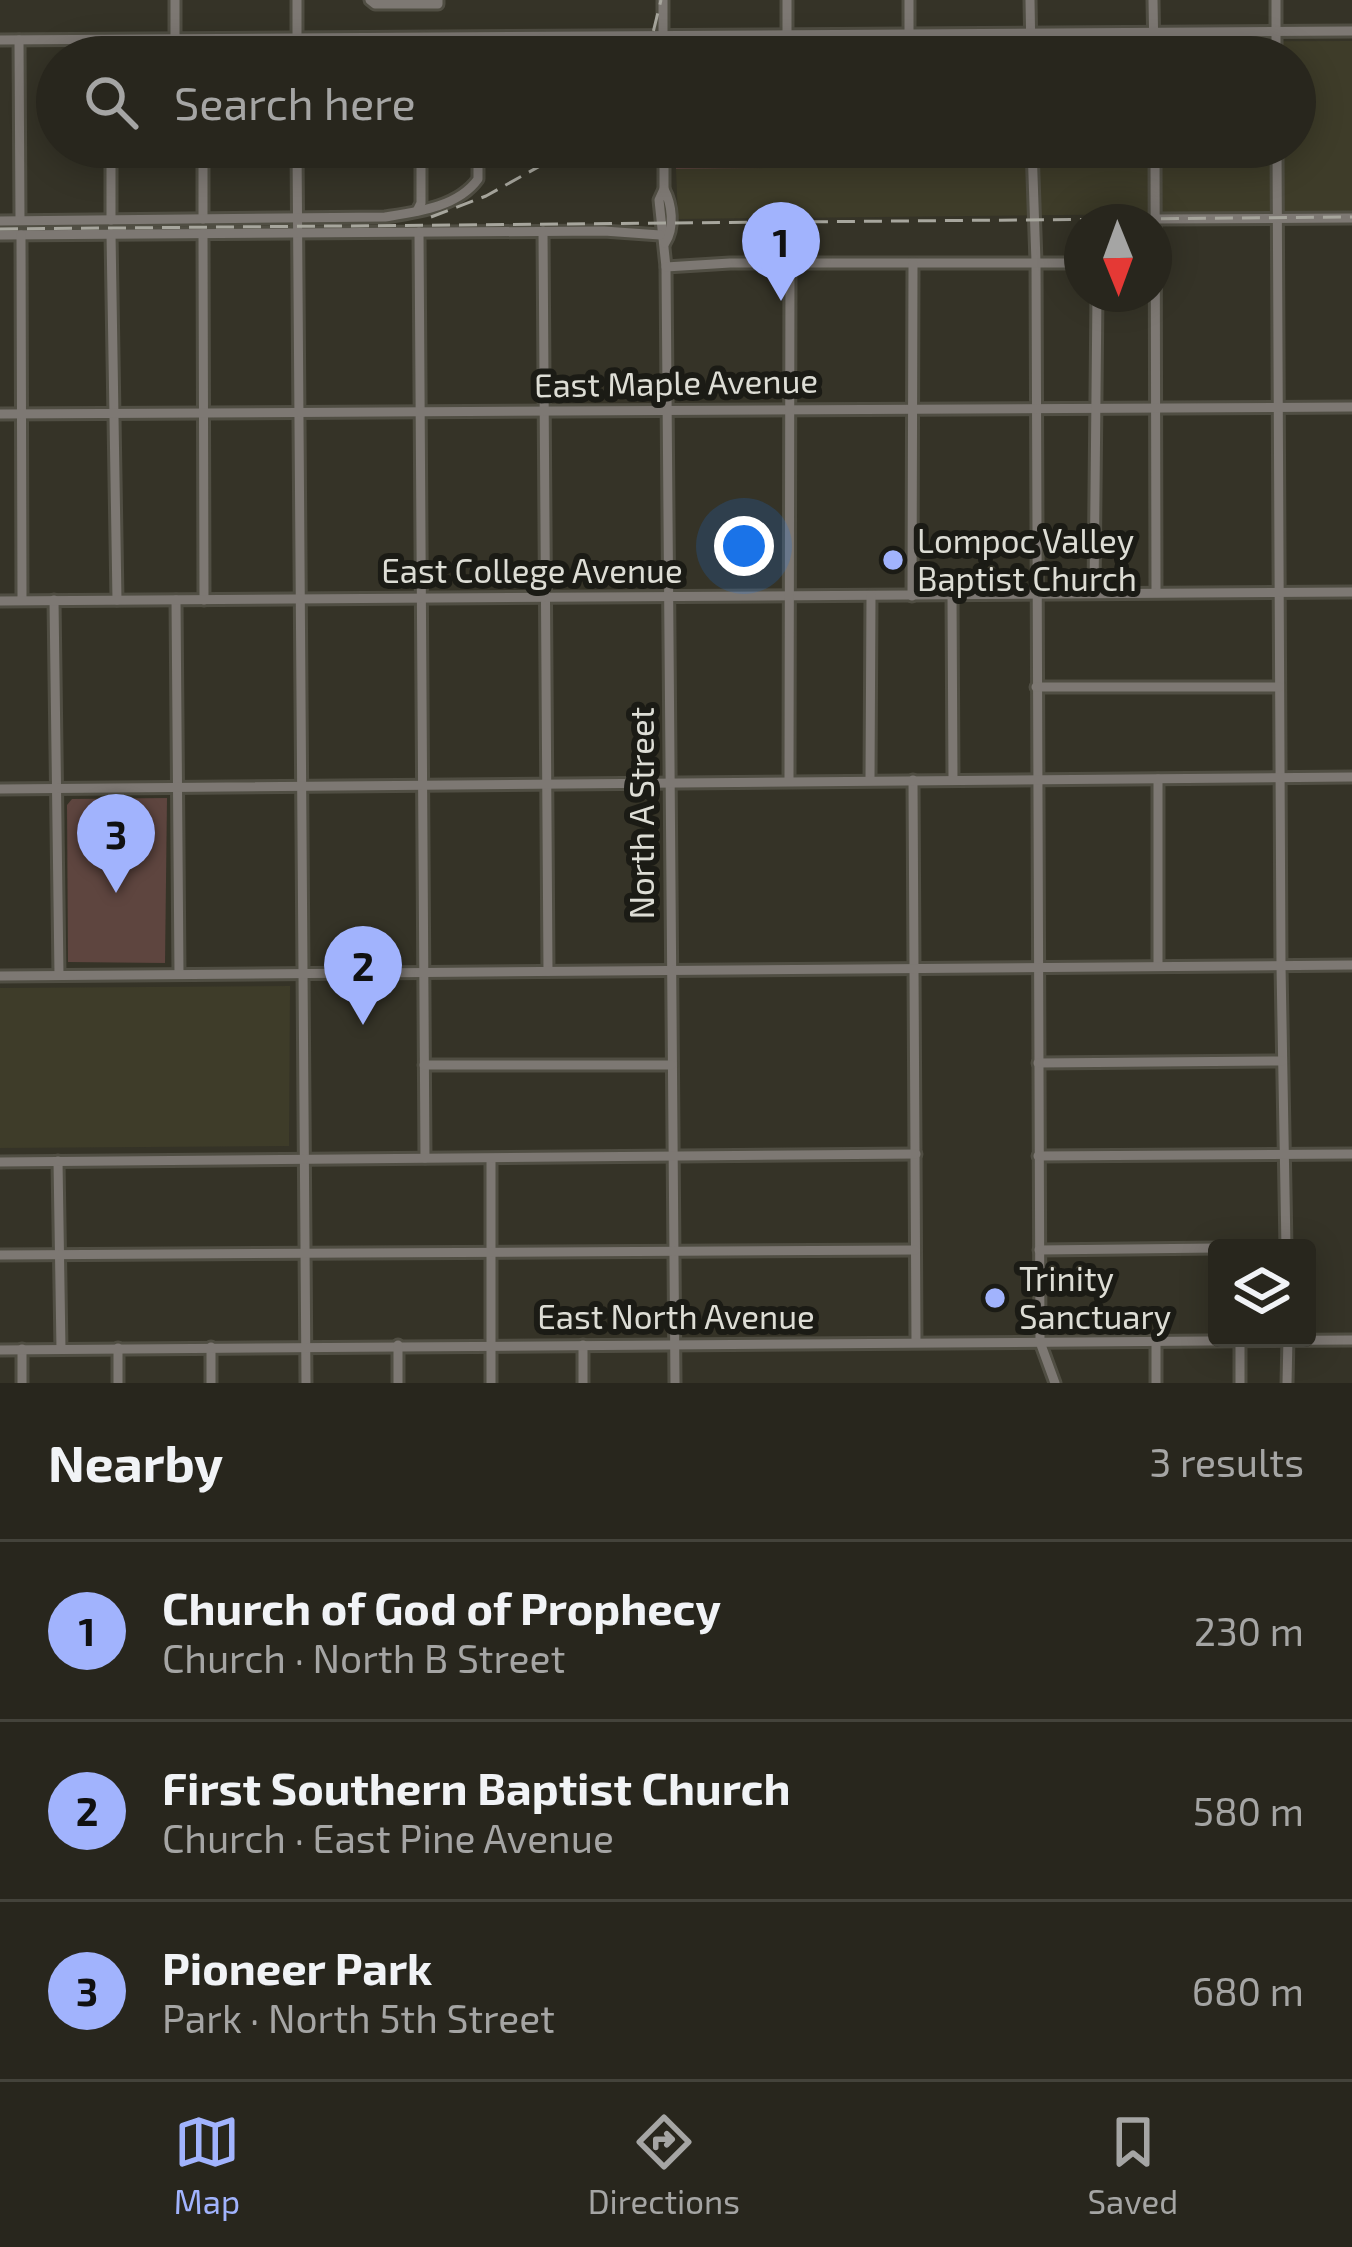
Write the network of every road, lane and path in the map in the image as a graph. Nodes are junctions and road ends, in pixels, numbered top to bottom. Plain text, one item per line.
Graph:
1 (175, 0) edge
2 (297, 0) edge
3 (370, 0) edge
4 (438, 0) edge
5 (663, 0) edge
6 (787, 0) edge
7 (909, 0) edge
8 (1030, 0) edge
9 (1153, 0) edge
10 (1276, 0) edge
11 (1276, 31) junction
12 (1352, 31) edge
13 (1154, 32) junction
14 (1030, 35) junction
15 (175, 36) edge
16 (297, 36) edge
17 (663, 36) edge
18 (787, 36) edge
19 (909, 36) edge
20 (970, 36) edge
21 (1154, 36) edge
22 (1276, 36) edge
23 (0, 40) edge
24 (19, 40) junction
25 (36, 40) edge
26 (111, 168) edge
27 (203, 168) edge
28 (297, 168) edge
29 (422, 168) edge
30 (478, 168) edge
31 (664, 168) edge
32 (1033, 168) edge
33 (1155, 168) edge
34 (1277, 168) edge
35 (1155, 204) edge
36 (417, 211) junction
37 (296, 218) junction
38 (1278, 218) junction
39 (1352, 218) edge
40 (203, 219) junction
41 (1172, 219) edge
42 (0, 220) edge
43 (20, 220) junction
44 (111, 220) junction
45 (543, 231) junction
46 (419, 232) junction
47 (298, 233) junction
48 (111, 234) junction
49 (202, 234) junction
50 (0, 235) edge
51 (20, 235) junction
52 (663, 239) junction
53 (1036, 262) junction
54 (790, 263) junction
55 (913, 263) junction
56 (1064, 263) edge
57 (665, 267) junction
58 (1097, 312) edge
59 (1157, 312) edge
60 (1034, 406) junction
61 (1096, 407) junction
62 (1158, 407) junction
63 (1280, 407) junction
64 (1352, 407) edge
65 (912, 408) junction
66 (790, 410) junction
67 (419, 411) junction
68 (666, 411) junction
69 (112, 412) junction
70 (203, 412) junction
71 (298, 412) junction
72 (546, 412) junction
73 (0, 414) edge
74 (22, 414) junction
75 (1156, 592) junction
76 (1279, 592) junction
77 (1352, 592) edge
78 (1094, 593) junction
79 (1035, 594) junction
80 (952, 595) junction
81 (790, 596) junction
82 (871, 596) junction
83 (912, 596) junction
84 (542, 597) junction
85 (668, 597) junction
86 (421, 598) junction
87 (298, 599) junction
88 (22, 600) junction
89 (54, 600) junction
90 (117, 600) junction
91 (176, 600) junction
92 (205, 600) junction
93 (0, 601) edge
94 (1036, 687) junction
95 (1279, 687) junction
96 (1352, 777) edge
97 (1280, 778) junction
98 (1158, 779) junction
99 (870, 780) junction
100 (913, 780) junction
101 (953, 780) junction
102 (1035, 780) junction
103 (789, 781) junction
104 (668, 782) junction
105 (423, 785) junction
106 (548, 785) junction
107 (300, 786) junction
108 (178, 787) junction
109 (57, 788) junction
110 (0, 789) edge
111 (1352, 965) edge
112 (1159, 966) junction
113 (1281, 966) junction
114 (1036, 968) junction
115 (670, 969) junction
116 (915, 969) junction
117 (548, 971) junction
118 (302, 972) junction
119 (423, 972) junction
120 (179, 973) junction
121 (59, 975) junction
122 (0, 976) edge
123 (1282, 1061) junction
124 (1038, 1063) junction
125 (424, 1065) junction
126 (671, 1065) junction
127 (916, 1154) junction
128 (1283, 1154) junction
129 (1352, 1154) edge
130 (1038, 1156) junction
131 (425, 1158) junction
132 (671, 1158) junction
133 (303, 1159) junction
134 (491, 1160) junction
135 (58, 1161) junction
136 (0, 1162) edge
137 (1286, 1239) edge
138 (1208, 1248) edge
139 (672, 1250) junction
140 (915, 1250) junction
141 (1039, 1250) junction
142 (491, 1252) junction
143 (305, 1253) junction
144 (59, 1255) junction
145 (0, 1256) edge
146 (1316, 1339) edge
147 (1352, 1340) edge
148 (1208, 1341) edge
149 (916, 1342) junction
150 (1040, 1342) junction
151 (1156, 1342) junction
152 (398, 1345) junction
153 (491, 1345) junction
154 (583, 1345) junction
155 (674, 1345) junction
156 (306, 1346) junction
157 (211, 1347) junction
158 (1240, 1347) edge
159 (1288, 1347) edge
160 (61, 1348) junction
161 (118, 1348) junction
162 (22, 1349) junction
163 (0, 1350) edge
164 (22, 1383) edge
165 (118, 1383) edge
166 (211, 1383) edge
167 (306, 1383) edge
168 (398, 1383) edge
169 (491, 1383) edge
170 (584, 1383) edge
171 (675, 1383) edge
172 (1054, 1383) edge
173 (1156, 1383) edge
174 (1240, 1383) edge
175 (1287, 1383) edge

1 - 15 street
2 - 16 street
3 - 4 street
5 - 17 street
6 - 18 street
7 - 19 street
8 - 14 street
9 - 13 street
10 - 11 street
11 - 12 street
11 - 13 street
11 - 22 street
13 - 14 street
13 - 21 street
14 - 20 street
23 - 24 street
24 - 25 street
24 - 43 street
26 - 44 street
27 - 40 street
28 - 37 street
29 - 36 street
30 - 36 street
31 - 52 street, North A Street
32 - 53 street
33 - 35 street
34 - 38 street
36 - 37 street
37 - 40 street
37 - 47 street
38 - 39 street
38 - 41 street
38 - 63 street
40 - 44 street
42 - 43 street
43 - 44 street
45 - 46 street
45 - 52 street
45 - 72 street
46 - 47 street
46 - 67 street
47 - 49 street
47 - 71 street
48 - 49 street
48 - 51 street
48 - 69 street
49 - 70 street
50 - 51 street
51 - 74 street
52 - 57 street, North A Street
53 - 55 street
53 - 56 street
53 - 60 street
54 - 55 street
54 - 57 street
54 - 66 street
55 - 65 street
57 - 68 street, North A Street
58 - 61 street
59 - 62 street
60 - 61 street, East Maple Avenue
60 - 65 street, East Maple Avenue
60 - 79 street
61 - 62 street, East Maple Avenue
61 - 78 street
62 - 63 street, East Maple Avenue
62 - 75 street
63 - 64 street, East Maple Avenue
63 - 76 street
65 - 66 street, East Maple Avenue
65 - 83 street
66 - 68 street, East Maple Avenue
66 - 81 street
67 - 71 street, East Maple Avenue
67 - 72 street, East Maple Avenue
67 - 86 street
68 - 72 street, East Maple Avenue
68 - 85 street, North A Street
69 - 70 street, East Maple Avenue
69 - 74 street, East Maple Avenue
69 - 90 street
70 - 71 street, East Maple Avenue
70 - 92 street
71 - 87 street
72 - 84 street
73 - 74 street, East Maple Avenue
74 - 88 street
75 - 76 street, East College Avenue
75 - 78 street, East College Avenue
76 - 77 street, East College Avenue
76 - 95 street
78 - 79 street, East College Avenue
79 - 80 street, East College Avenue
79 - 94 street
80 - 83 street, East College Avenue
80 - 101 street
81 - 82 street, East College Avenue
81 - 85 street, East College Avenue
81 - 103 street
82 - 83 street, East College Avenue
82 - 99 street
84 - 85 street, East College Avenue
84 - 86 street, East College Avenue
84 - 106 street
85 - 104 street, North A Street
86 - 87 street, East College Avenue
86 - 105 street
87 - 92 street, East College Avenue
87 - 107 street
88 - 89 street, East College Avenue
88 - 93 street, East College Avenue
89 - 90 street, East College Avenue
89 - 109 street
90 - 91 street, East College Avenue
91 - 92 street, East College Avenue
91 - 108 street
94 - 95 street
94 - 102 street
95 - 97 street
96 - 97 street
97 - 98 street
97 - 113 street
98 - 102 street
98 - 112 street
99 - 100 street
99 - 103 street
100 - 101 street
100 - 116 street
101 - 102 street
102 - 114 street
103 - 104 street
104 - 106 street
104 - 115 street, North A Street
105 - 106 street
105 - 107 street
105 - 119 street
106 - 117 street
107 - 108 street
107 - 118 street
108 - 109 street
108 - 120 street
109 - 110 street
109 - 121 street
111 - 113 street
112 - 113 street
112 - 114 street
113 - 123 street
114 - 116 street
114 - 124 street
115 - 116 street
115 - 117 street
115 - 126 street, North A Street
116 - 127 street
117 - 119 street
118 - 119 street
118 - 120 street
118 - 133 street
119 - 125 street
120 - 121 street
121 - 122 street
123 - 124 street
123 - 128 street
124 - 130 street
125 - 126 street
125 - 131 street
126 - 132 street, North A Street
127 - 132 street
127 - 140 street
128 - 129 street
128 - 130 street
128 - 137 street
130 - 141 street
131 - 133 street
131 - 134 street
132 - 134 street
132 - 139 street, North A Street
133 - 135 street
133 - 143 street
134 - 142 street
135 - 136 street
135 - 144 street
138 - 141 street
139 - 140 street
139 - 142 street
139 - 155 street, North A Street
140 - 149 street
141 - 150 street
142 - 143 street
142 - 153 street
143 - 144 street
143 - 156 street
144 - 145 street
144 - 160 street
146 - 147 street, East North Avenue
148 - 151 street, East North Avenue
149 - 150 street, East North Avenue
149 - 155 street, East North Avenue
150 - 151 street, East North Avenue
150 - 172 street
151 - 173 street
152 - 153 street, East North Avenue
152 - 156 street, East North Avenue
152 - 168 street
153 - 154 street, East North Avenue
153 - 169 street
154 - 155 street, East North Avenue
154 - 170 street
155 - 171 street, North A Street
156 - 157 street, East North Avenue
156 - 167 street
157 - 161 street, East North Avenue
157 - 166 street
158 - 174 street
159 - 175 street
160 - 161 street, East North Avenue
160 - 162 street, East North Avenue
161 - 165 street
162 - 163 street, East North Avenue
162 - 164 street

